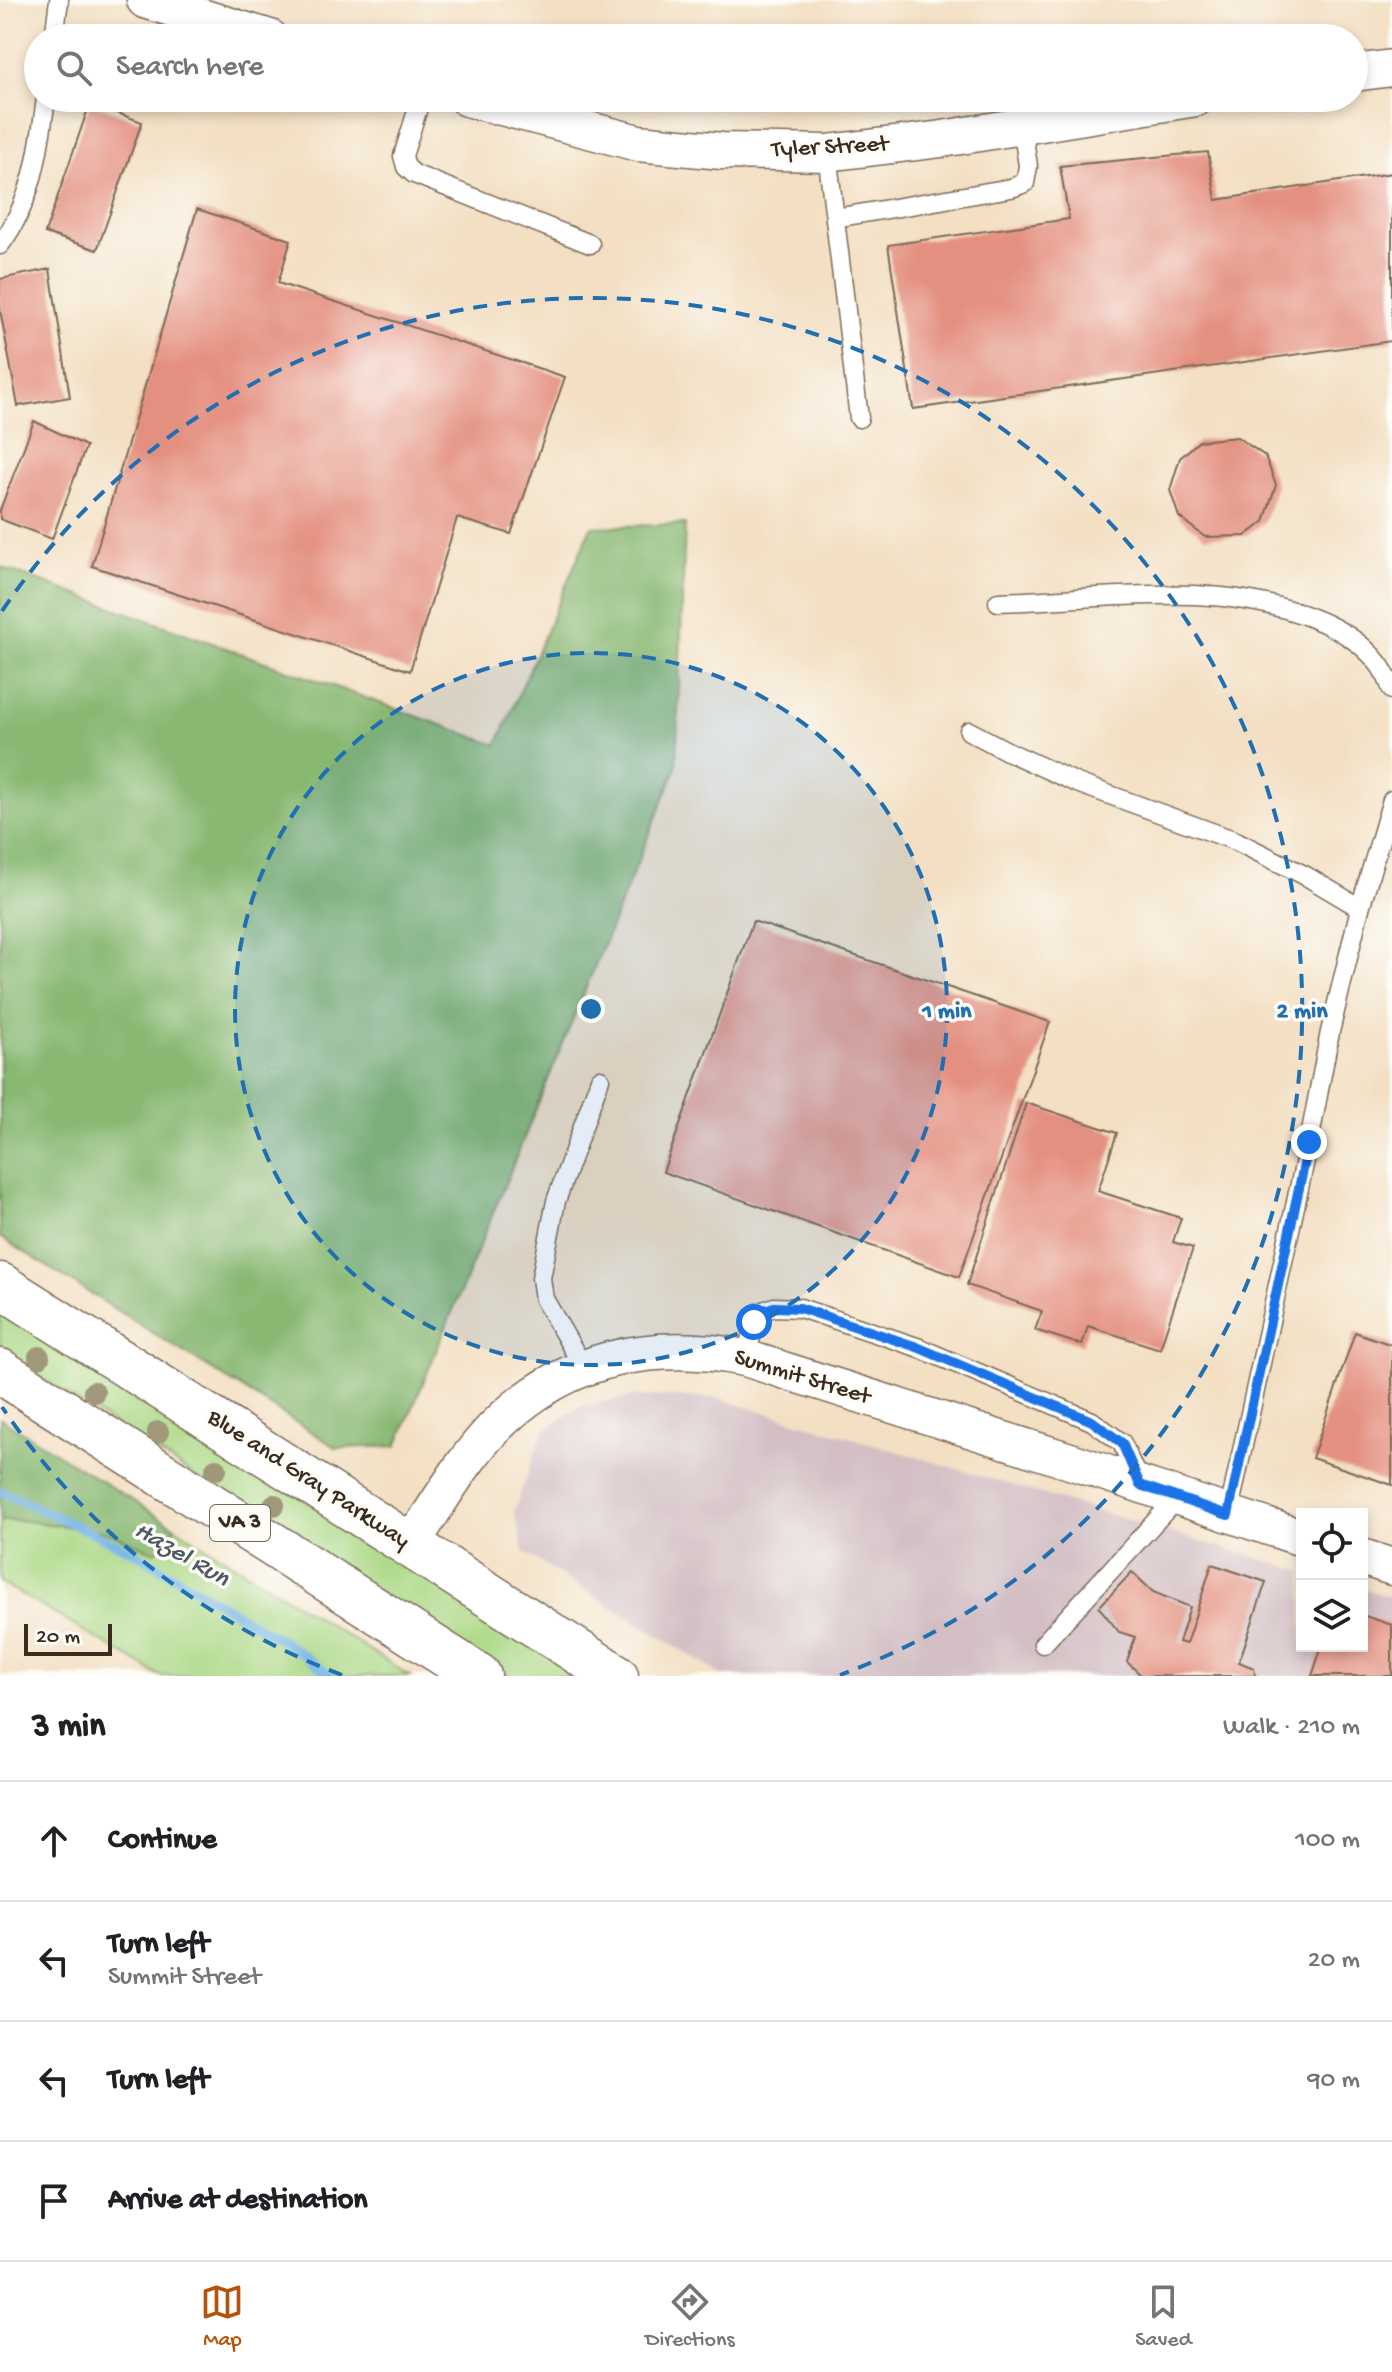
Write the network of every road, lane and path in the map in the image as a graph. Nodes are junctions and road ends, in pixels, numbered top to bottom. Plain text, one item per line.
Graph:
1 (59, 0) edge
2 (145, 0) edge
3 (56, 24) edge
4 (224, 24) edge
5 (1392, 68) edge
6 (1368, 71) edge
7 (44, 112) edge
8 (417, 112) edge
9 (520, 112) edge
10 (1109, 112) edge
11 (1022, 126) junction
12 (827, 153) junction
13 (835, 218) junction
14 (590, 244) dead end
15 (0, 245) edge
16 (859, 418) dead end
17 (998, 602) dead end
18 (1392, 690) edge
19 (969, 731) dead end
20 (1392, 800) edge
21 (1360, 908) junction
22 (600, 1079) dead end
23 (0, 1285) edge
24 (745, 1358) junction
25 (584, 1368) junction
26 (0, 1371) edge
27 (1140, 1485) junction
28 (1177, 1498) junction
29 (1228, 1515) junction
30 (1296, 1536) edge
31 (410, 1545) junction
32 (1368, 1559) edge
33 (1392, 1567) edge
34 (1043, 1644) dead end
35 (479, 1676) edge
36 (616, 1676) edge

1 - 3 lane
2 - 4 street
5 - 6 street
7 - 15 lane
8 - 14 lane
9 - 12 street, Tyler Street
10 - 11 street, Tyler Street
11 - 12 street, Tyler Street
11 - 13 lane
12 - 13 lane
13 - 16 lane
17 - 18 lane
19 - 21 lane
20 - 21 lane
21 - 29 lane
22 - 25 lane
23 - 31 highway, Blue and Gray Parkway
24 - 25 street, Summit Street
24 - 27 street, Summit Street
24 - 27 lane
25 - 31 street, Summit Street
26 - 35 highway, VA 3
27 - 28 street, Summit Street
28 - 29 street, Summit Street
28 - 34 lane
29 - 30 street, Summit Street
31 - 36 highway, Blue and Gray Parkway
32 - 33 street

